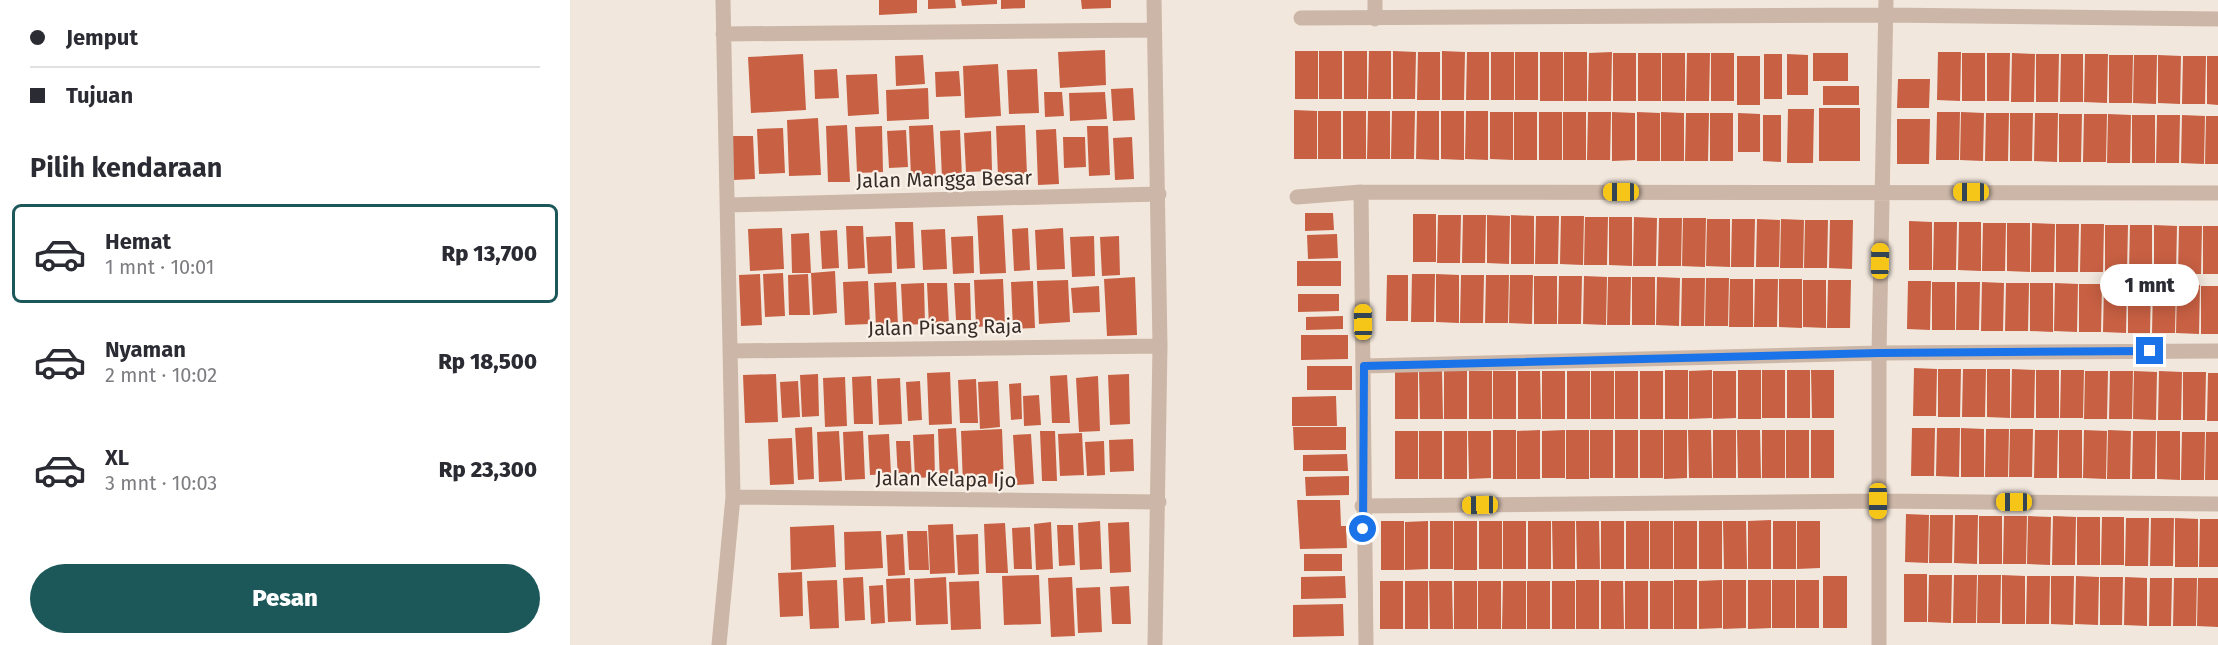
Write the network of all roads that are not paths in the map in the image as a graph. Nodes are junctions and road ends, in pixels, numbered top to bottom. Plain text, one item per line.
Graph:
1 (723, 0) edge
2 (1154, 0) edge
3 (1374, 0) edge
4 (1886, 8) edge
5 (1301, 18) dead end
6 (1375, 19) junction
7 (2218, 19) edge
8 (1154, 30) junction
9 (723, 34) junction
10 (1881, 191) junction
11 (1360, 192) junction
12 (2218, 193) edge
13 (1159, 194) junction
14 (1297, 197) dead end
15 (729, 205) junction
16 (1160, 346) junction
17 (730, 351) junction
18 (2218, 351) edge
19 (1879, 353) junction
20 (1364, 366) junction
21 (733, 497) junction
22 (1878, 501) junction
23 (1159, 502) junction
24 (2218, 504) edge
25 (1362, 506) junction
26 (720, 645) edge
27 (1155, 645) edge
28 (1366, 645) edge
29 (1879, 645) edge

1 - 9 street
2 - 8 street
3 - 6 street
4 - 6 street
4 - 7 street
4 - 10 street
5 - 6 street
8 - 9 street
8 - 13 street
9 - 15 street
10 - 11 street
10 - 12 street
10 - 19 street
11 - 14 street
11 - 20 street
13 - 15 street, Jalan Mangga Besar
13 - 16 street
15 - 17 street
16 - 17 street, Jalan Pisang Raja
16 - 23 street
17 - 21 street
18 - 19 street
19 - 20 street
19 - 22 street
20 - 25 street
21 - 23 street, Jalan Kelapa Ijo
21 - 26 street
22 - 24 street
22 - 25 street
22 - 29 street
23 - 27 street
25 - 28 street

